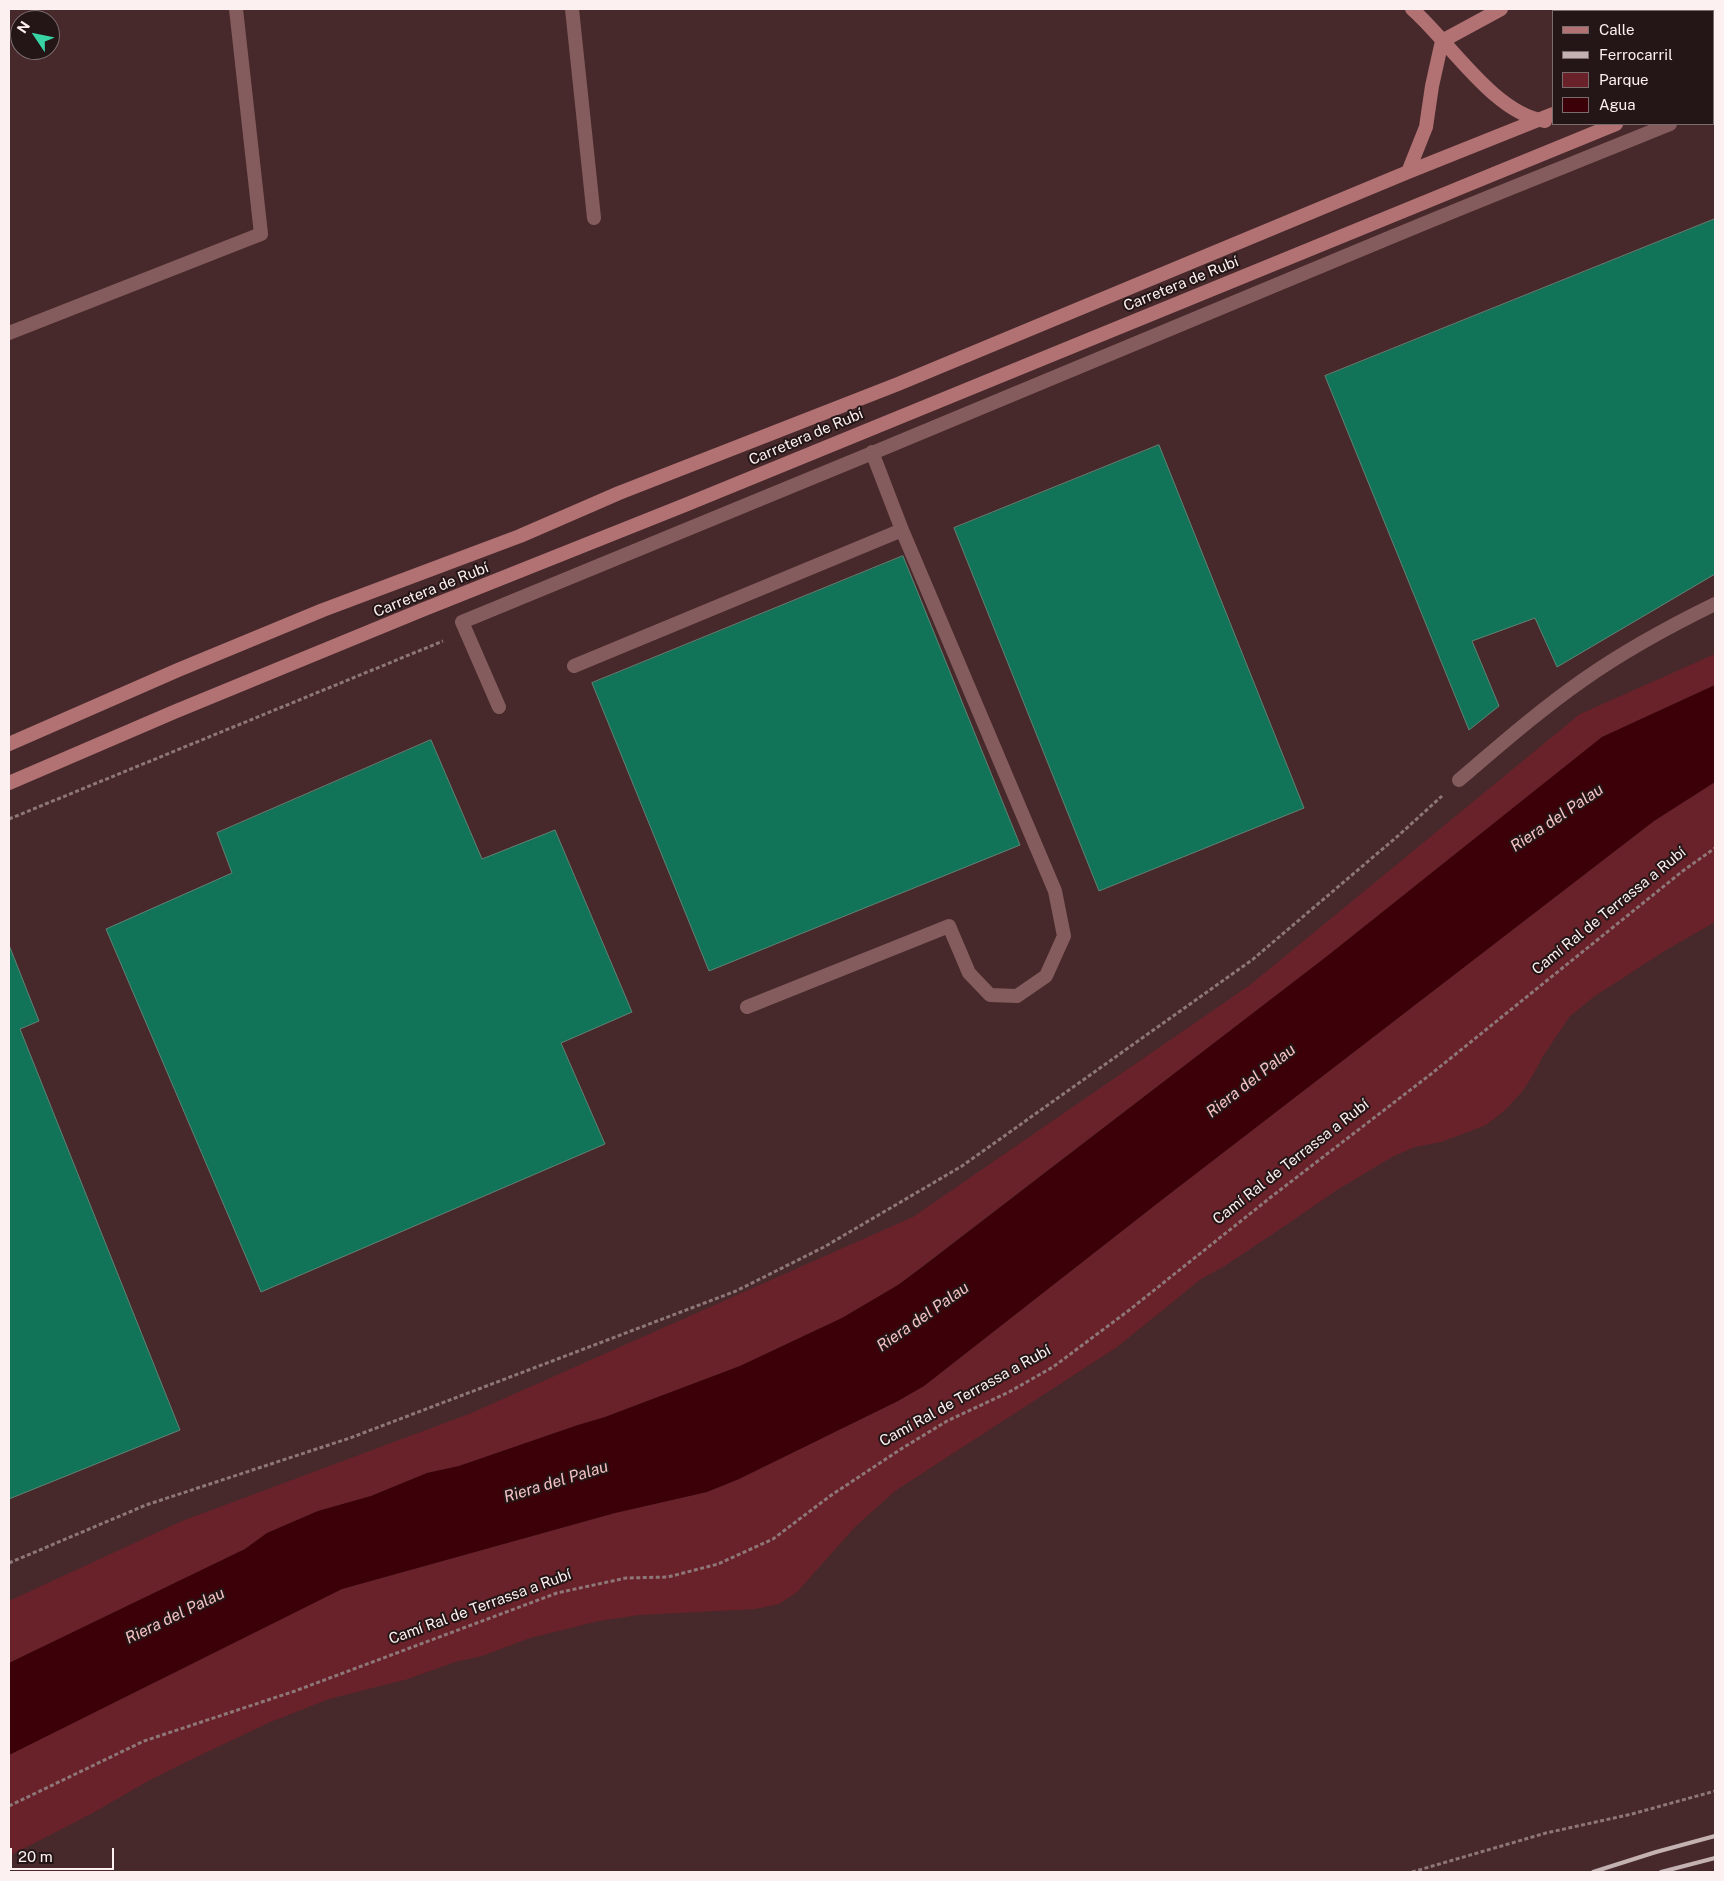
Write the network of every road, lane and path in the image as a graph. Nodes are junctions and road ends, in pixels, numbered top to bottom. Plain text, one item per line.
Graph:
1 (236, 9) edge
2 (572, 9) edge
3 (1412, 9) edge
4 (1501, 9) edge
5 (1442, 41) junction
6 (1546, 121) edge
7 (1614, 125) edge
8 (1668, 125) edge
9 (1408, 172) junction
10 (594, 218) dead end
11 (9, 333) edge
12 (872, 452) junction
13 (902, 530) junction
14 (1715, 604) edge
15 (574, 666) dead end
16 (499, 707) dead end
17 (9, 744) edge
18 (1459, 780) joint
19 (9, 783) edge
20 (1715, 848) edge
21 (747, 1007) dead end
22 (9, 1563) edge
23 (1715, 1791) edge
24 (9, 1806) edge
25 (1412, 1872) edge

1 - 11 street
2 - 10 street
3 - 5 main road
4 - 5 main road
5 - 6 main road
5 - 9 main road
6 - 9 main road, Carretera de Rubí
7 - 19 main road, Carretera de Rubí
8 - 12 street
9 - 17 main road, Carretera de Rubí
12 - 13 street
12 - 16 street
13 - 15 street
13 - 21 street
14 - 18 street
18 - 22 path
20 - 24 path, Camí Ral de Terrassa a Rubí
23 - 25 path

